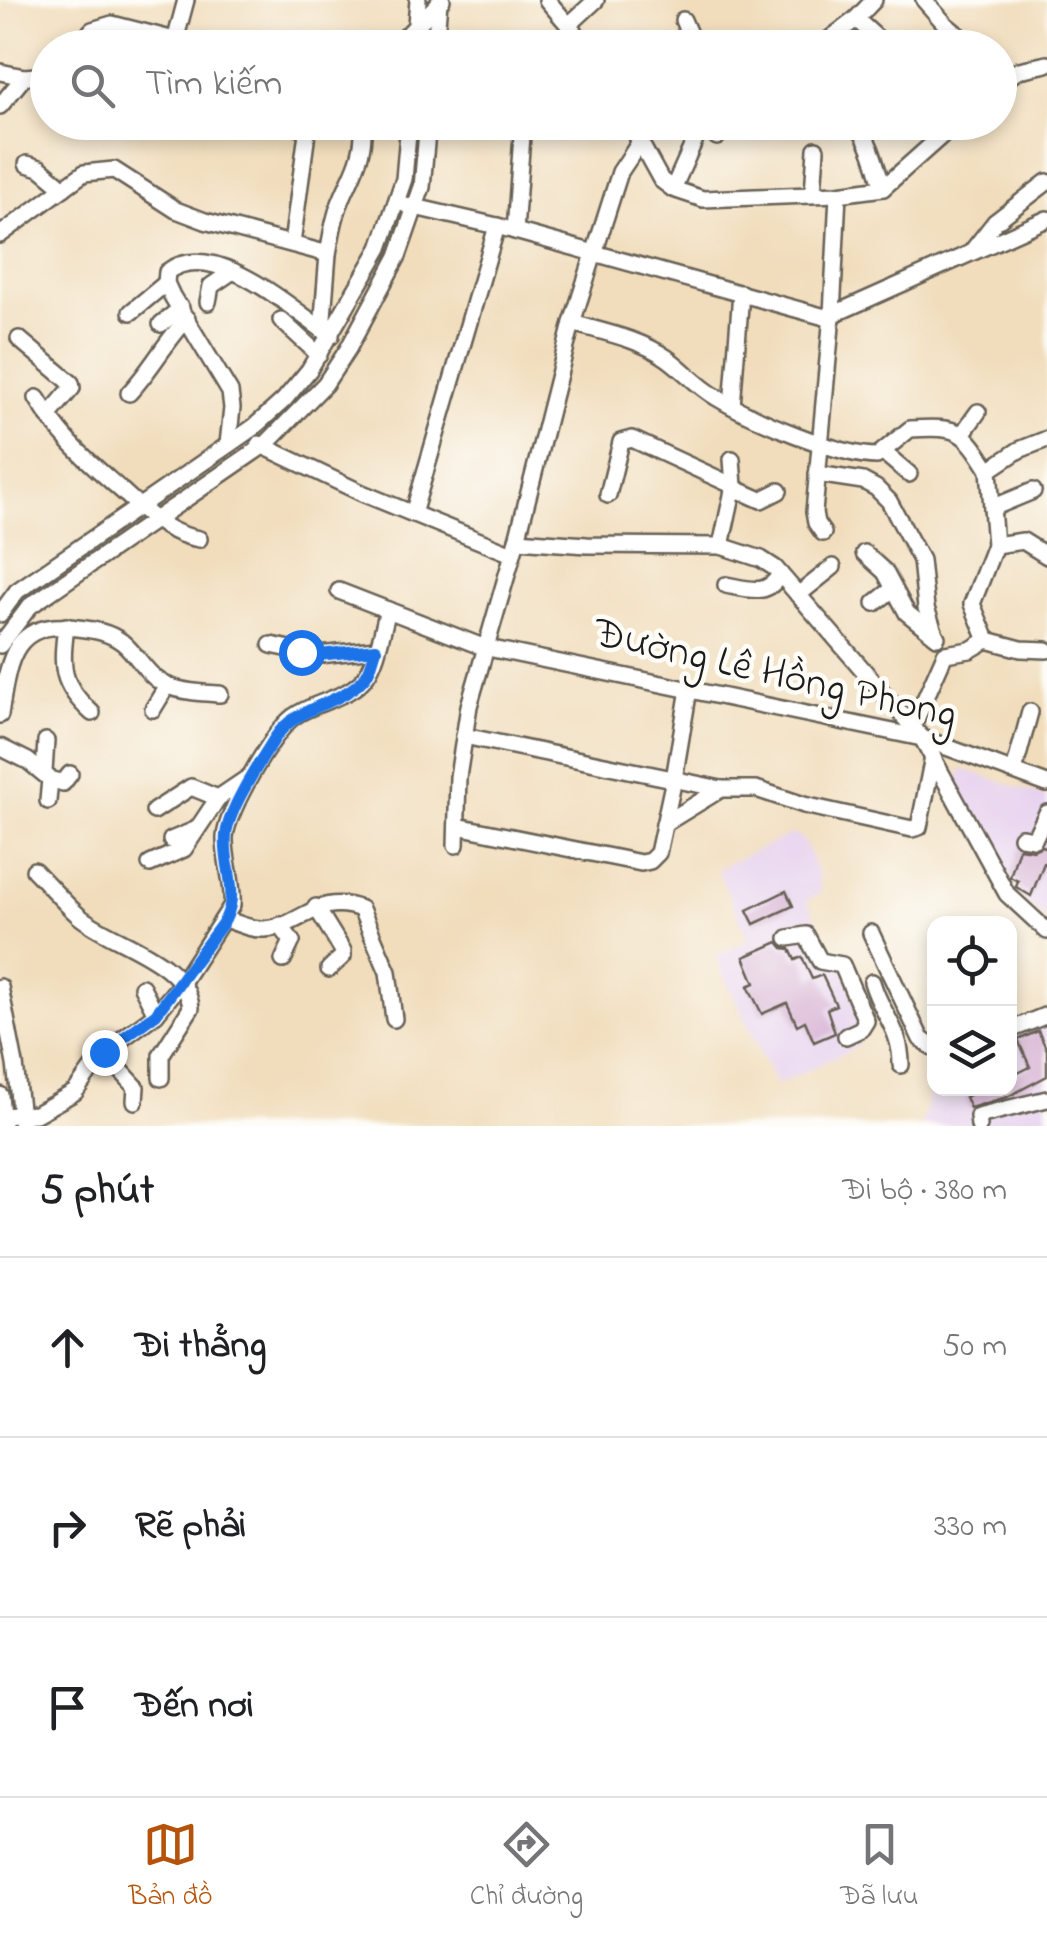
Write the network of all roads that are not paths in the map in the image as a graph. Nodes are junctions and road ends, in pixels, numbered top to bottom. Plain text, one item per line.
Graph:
1 (186, 0) edge
2 (418, 0) edge
3 (547, 0) edge
4 (596, 0) edge
5 (874, 0) edge
6 (924, 0) edge
7 (440, 1) edge
8 (856, 19) junction
9 (684, 20) dead end
10 (416, 24) junction
11 (570, 24) junction
12 (92, 30) edge
13 (134, 30) edge
14 (178, 30) edge
15 (410, 30) edge
16 (416, 30) edge
17 (437, 30) edge
18 (574, 30) edge
19 (688, 30) edge
20 (842, 30) edge
21 (868, 30) edge
22 (952, 30) edge
23 (1047, 64) edge
24 (1017, 71) edge
25 (0, 72) edge
26 (30, 76) edge
27 (24, 77) junction
28 (0, 106) edge
29 (306, 140) edge
30 (364, 140) edge
31 (407, 140) edge
32 (426, 140) edge
33 (522, 140) edge
34 (695, 140) edge
35 (868, 140) edge
36 (937, 140) edge
37 (640, 142) joint
38 (816, 149) dead end
39 (28, 164) dead end
40 (1047, 182) edge
41 (64, 188) junction
42 (882, 188) junction
43 (673, 189) junction
44 (813, 194) junction
45 (838, 194) junction
46 (396, 202) junction
47 (416, 208) junction
48 (1047, 219) edge
49 (496, 226) junction
50 (515, 231) junction
51 (0, 235) edge
52 (292, 244) junction
53 (594, 252) junction
54 (971, 253) junction
55 (328, 254) junction
56 (233, 271) junction
57 (166, 283) junction
58 (741, 292) junction
59 (208, 302) dead end
60 (132, 312) dead end
61 (184, 313) junction
62 (832, 317) junction
63 (281, 320) dead end
64 (572, 322) junction
65 (161, 324) dead end
66 (327, 333) junction
67 (19, 339) dead end
68 (319, 355) junction
69 (129, 393) dead end
70 (36, 398) dead end
71 (732, 406) junction
72 (978, 412) dead end
73 (48, 416) junction
74 (246, 433) junction
75 (963, 433) junction
76 (1047, 439) edge
77 (819, 442) junction
78 (228, 444) junction
79 (262, 447) junction
80 (884, 452) junction
81 (732, 458) dead end
82 (841, 465) dead end
83 (817, 470) junction
84 (989, 470) junction
85 (909, 474) dead end
86 (734, 487) junction
87 (1033, 490) dead end
88 (779, 491) dead end
89 (608, 494) dead end
90 (138, 506) junction
91 (992, 508) junction
92 (414, 514) junction
93 (152, 520) junction
94 (823, 533) dead end
95 (198, 539) dead end
96 (995, 545) junction
97 (721, 546) junction
98 (515, 547) junction
99 (864, 554) dead end
100 (1047, 556) edge
101 (57, 562) junction
102 (832, 567) dead end
103 (780, 574) junction
104 (68, 579) junction
105 (726, 586) dead end
106 (893, 589) junction
107 (339, 591) dead end
108 (798, 596) junction
109 (874, 603) dead end
110 (388, 610) junction
111 (0, 614) edge
112 (66, 626) junction
113 (934, 634) junction
114 (986, 640) junction
115 (0, 645) edge
116 (271, 645) dead end
117 (484, 648) junction
118 (376, 649) junction
119 (1047, 650) edge
120 (945, 654) junction
121 (168, 686) junction
122 (688, 689) junction
123 (220, 694) dead end
124 (153, 709) dead end
125 (1030, 712) dead end
126 (92, 714) dead end
127 (0, 716) edge
128 (918, 732) junction
129 (464, 736) junction
130 (46, 741) dead end
131 (0, 746) edge
132 (933, 757) junction
133 (1014, 771) junction
134 (70, 774) dead end
135 (254, 774) junction
136 (47, 775) junction
137 (674, 779) junction
138 (1047, 784) edge
139 (722, 789) junction
140 (218, 798) junction
141 (48, 800) dead end
142 (1028, 806) dead end
143 (154, 810) dead end
144 (1046, 813) edge
145 (664, 824) junction
146 (457, 826) junction
147 (198, 828) junction
148 (1021, 837) dead end
149 (171, 840) dead end
150 (456, 846) dead end
151 (150, 864) dead end
152 (34, 870) dead end
153 (316, 907) junction
154 (225, 920) junction
155 (280, 925) junction
156 (1047, 931) edge
157 (871, 933) dead end
158 (788, 938) dead end
159 (282, 960) dead end
160 (329, 969) dead end
161 (890, 974) junction
162 (183, 981) junction
163 (872, 982) junction
164 (0, 986) edge
165 (142, 987) dead end
166 (854, 990) junction
167 (156, 1014) junction
168 (1047, 1015) edge
169 (394, 1019) dead end
170 (1017, 1027) edge
171 (846, 1036) dead end
172 (927, 1043) edge
173 (104, 1052) junction
174 (901, 1065) dead end
175 (161, 1078) dead end
176 (0, 1095) edge
177 (1047, 1099) edge
178 (134, 1101) dead end
179 (2, 1120) edge
180 (21, 1122) edge
181 (980, 1126) edge

1 - 14 street
2 - 10 street
3 - 11 street
4 - 11 street
5 - 8 street
6 - 22 street
7 - 10 street
7 - 17 street
8 - 20 street
8 - 21 street
9 - 19 street
10 - 15 street
10 - 16 street
11 - 18 street
12 - 13 street
23 - 24 street
25 - 27 street
26 - 27 street
27 - 28 street
29 - 52 street
30 - 55 street
31 - 46 street
32 - 47 street
33 - 50 street
34 - 43 street
35 - 42 street
36 - 42 street
37 - 43 street
37 - 53 street
38 - 44 street
39 - 41 street
40 - 54 street
41 - 51 street
41 - 52 street
42 - 45 street
43 - 44 street
44 - 45 street
45 - 62 street
46 - 47 street
46 - 66 street
47 - 49 street
47 - 79 street
48 - 54 street
49 - 50 street
49 - 92 street
50 - 53 street
52 - 55 street
53 - 58 street
53 - 64 street
54 - 62 street
55 - 66 street
56 - 57 street
56 - 59 street
56 - 66 street
57 - 60 street
57 - 61 street
58 - 62 street
58 - 71 street
61 - 65 street
61 - 69 street
61 - 78 street
62 - 77 street
63 - 68 street
64 - 71 street
64 - 98 street
66 - 68 street
67 - 73 street
68 - 74 street
70 - 73 street
71 - 77 street
72 - 75 street
73 - 90 street
74 - 78 street
74 - 79 street
75 - 80 street
75 - 84 street
76 - 84 street
77 - 80 street
77 - 83 street
78 - 90 street
79 - 92 street
79 - 93 street
80 - 85 street
81 - 86 street
82 - 83 street
83 - 94 street
83 - 113 street
84 - 91 street
86 - 88 street
86 - 89 street
86 - 97 street
87 - 91 street
90 - 93 street
90 - 101 street
91 - 96 street
92 - 98 street
93 - 95 street
93 - 104 street
96 - 100 street
96 - 114 street
97 - 98 street
97 - 103 street
98 - 117 street
99 - 106 street
101 - 104 street
101 - 111 street
102 - 108 street
103 - 105 street
103 - 108 street
104 - 115 street
106 - 109 street
106 - 113 street
107 - 110 street, Đường Lê Hồng Phong
108 - 128 street
110 - 117 street, Đường Lê Hồng Phong
110 - 118 street
112 - 121 street
112 - 126 street
112 - 127 street
113 - 120 street
114 - 119 street
114 - 120 street
116 - 118 street
117 - 122 street, Đường Lê Hồng Phong
117 - 129 street
118 - 135 street
120 - 128 street
121 - 123 street
121 - 124 street
122 - 128 street, Đường Lê Hồng Phong
122 - 137 street
125 - 133 street
128 - 132 street
128 - 133 street, Đường Lê Hồng Phong
129 - 137 street
129 - 146 street
130 - 136 street
131 - 136 street
132 - 139 street
132 - 156 street
133 - 138 street, Đường Lê Hồng Phong
134 - 136 street
135 - 140 street
135 - 154 street
136 - 141 street
137 - 139 street
137 - 145 street
139 - 145 street
140 - 143 street
140 - 147 street
142 - 144 street
144 - 148 street
145 - 146 street
146 - 150 street
147 - 149 street
147 - 151 street
152 - 162 street
153 - 155 street
153 - 160 street
153 - 169 street
154 - 155 street
154 - 162 street
155 - 159 street
157 - 161 street
158 - 166 street
161 - 163 street
161 - 172 street
162 - 167 street
162 - 175 street
163 - 166 street
163 - 174 street
164 - 180 street
165 - 167 street
166 - 171 street
167 - 173 street
168 - 170 street
173 - 178 street
173 - 180 street
176 - 179 street
177 - 181 street
179 - 180 street

